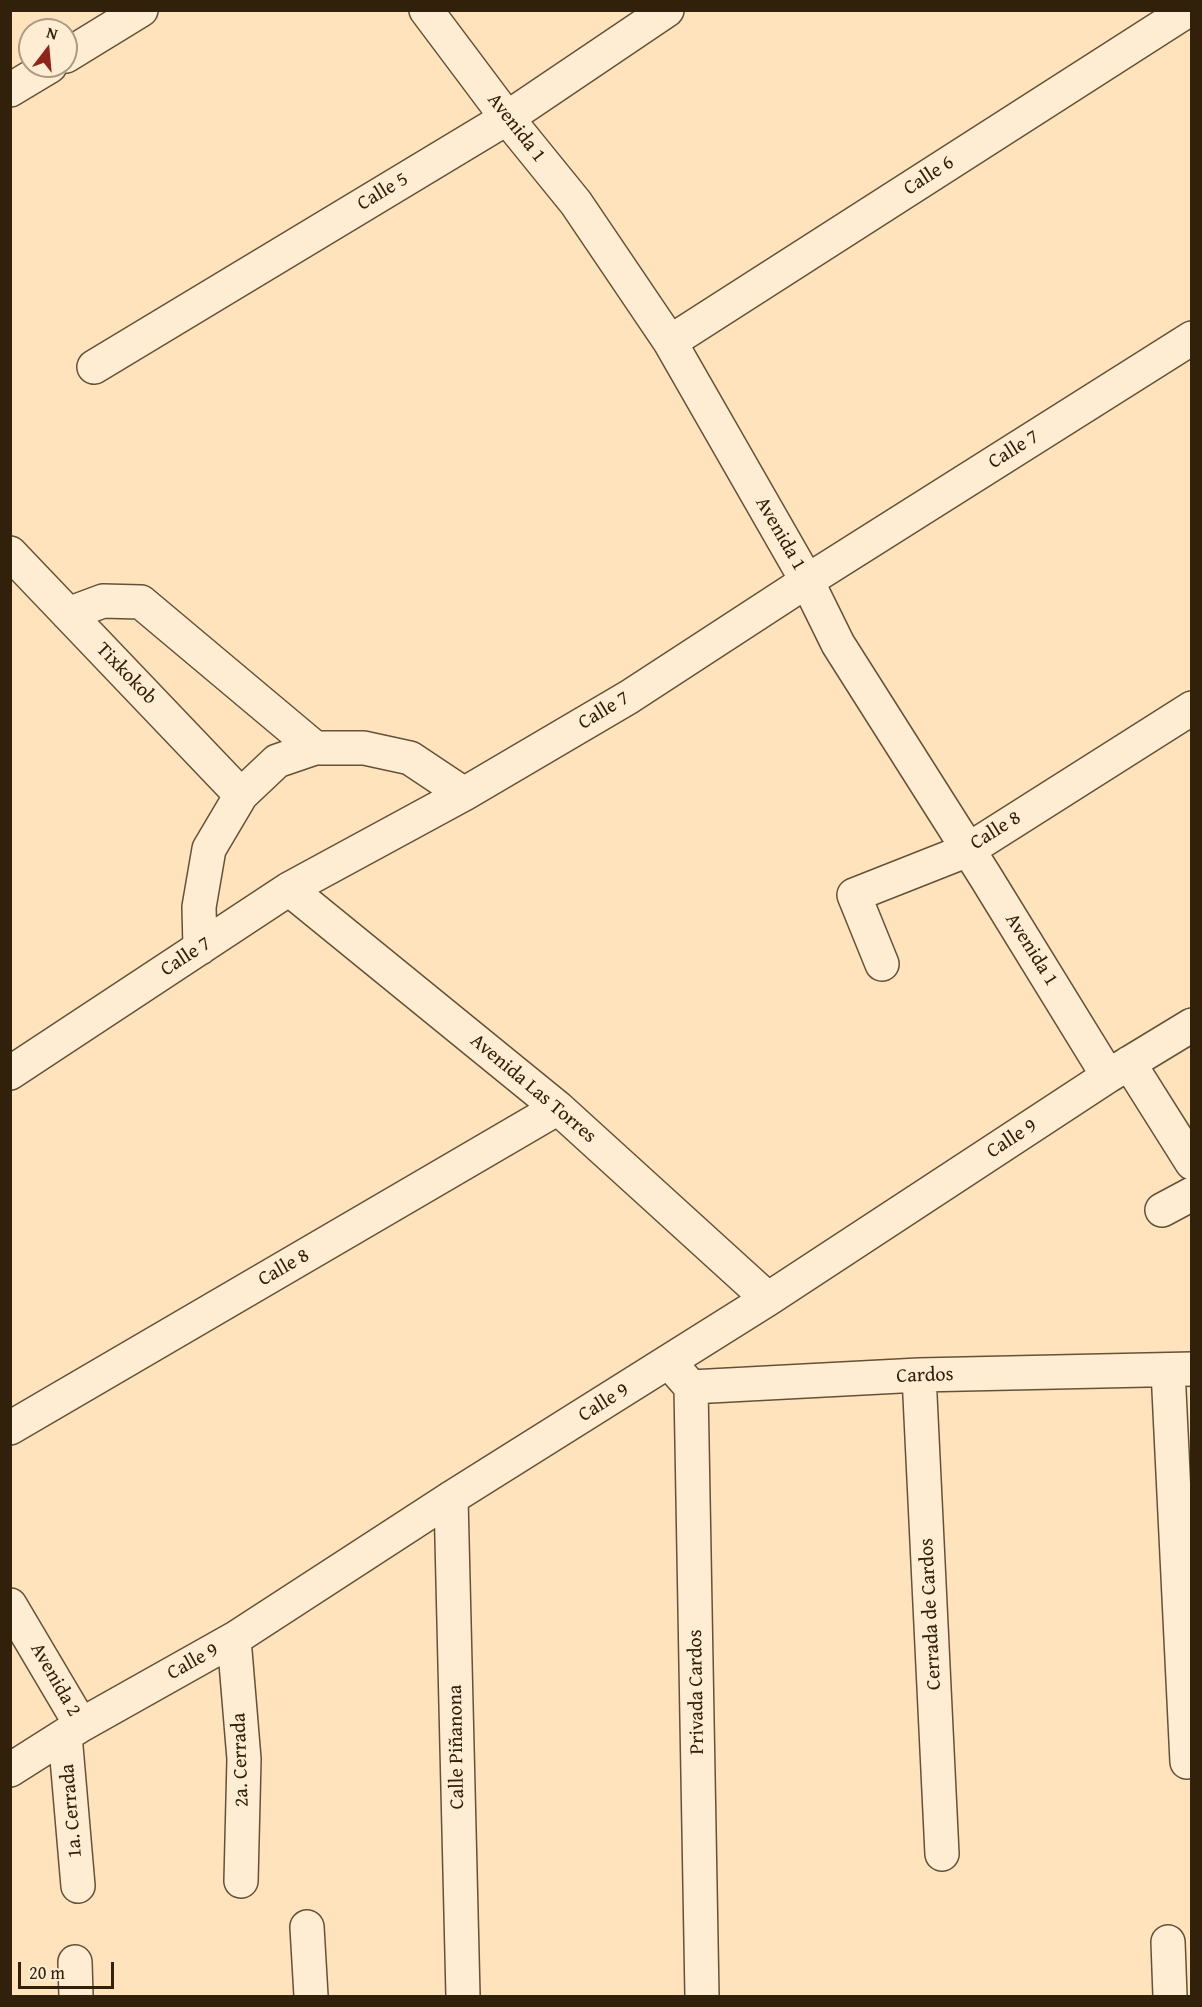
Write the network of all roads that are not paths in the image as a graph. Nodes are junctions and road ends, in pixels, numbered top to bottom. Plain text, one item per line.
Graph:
1 (141, 10) edge
2 (426, 10) edge
3 (667, 10) edge
4 (1188, 10) edge
5 (78, 49) edge
6 (30, 78) edge
7 (10, 90) edge
8 (507, 118) junction
9 (1191, 338) edge
10 (670, 342) junction
11 (94, 367) dead end
12 (10, 553) edge
13 (807, 581) junction
14 (68, 614) junction
15 (1191, 708) edge
16 (315, 748) junction
17 (464, 794) junction
18 (241, 795) junction
19 (968, 850) junction
20 (289, 889) junction
21 (200, 948) junction
22 (882, 964) dead end
23 (1191, 1025) edge
24 (1119, 1070) junction
25 (10, 1073) edge
26 (558, 1108) junction
27 (1191, 1163) edge
28 (1191, 1194) edge
29 (1162, 1210) dead end
30 (768, 1299) junction
31 (669, 1362) junction
32 (1180, 1369) edge
33 (919, 1375) junction
34 (692, 1387) junction
35 (10, 1428) edge
36 (451, 1498) junction
37 (10, 1605) edge
38 (234, 1639) junction
39 (73, 1730) junction
40 (1187, 1762) dead end
41 (10, 1770) edge
42 (942, 1854) dead end
43 (241, 1881) dead end
44 (78, 1886) dead end
45 (307, 1928) dead end
46 (1168, 1942) dead end
47 (75, 1962) dead end
48 (76, 1996) edge
49 (311, 1996) edge
50 (463, 1996) edge
51 (702, 1996) edge
52 (1170, 1996) edge

1 - 5 street
2 - 8 street, Avenida 1
3 - 8 street, Calle 5
4 - 10 street, Calle 6
6 - 7 street
8 - 10 street, Avenida 1
8 - 11 street, Calle 5
9 - 13 street, Calle 7
10 - 13 street, Avenida 1
12 - 14 street, Tixkokob
13 - 17 street, Calle 7
13 - 19 street, Avenida 1
14 - 16 street
14 - 18 street, Tixkokob
15 - 19 street, Calle 8
16 - 17 street
16 - 18 street
17 - 20 street, Calle 7
18 - 21 street
19 - 22 street, Calle 8
19 - 24 street, Avenida 1
20 - 21 street, Calle 7
20 - 26 street, Avenida Las Torres
21 - 25 street, Calle 7
23 - 24 street, Calle 9
24 - 27 street, Avenida 1
24 - 30 street, Calle 9
26 - 30 street, Avenida Las Torres
26 - 35 street, Calle 8
28 - 29 street
30 - 31 street, Calle 9
31 - 34 street
31 - 36 street, Calle 9
32 - 33 street, Cardos
32 - 40 street
33 - 34 street, Cardos
33 - 42 street, Cerrada de Cardos
34 - 51 street, Privada Cardos
36 - 38 street, Calle 9
36 - 50 street, Calle Piñanona
37 - 39 street, Avenida 2
38 - 39 street, Calle 9
38 - 43 street, 2a. Cerrada
39 - 41 street, Calle 9
39 - 44 street, 1a. Cerrada
45 - 49 street
46 - 52 street
47 - 48 street

